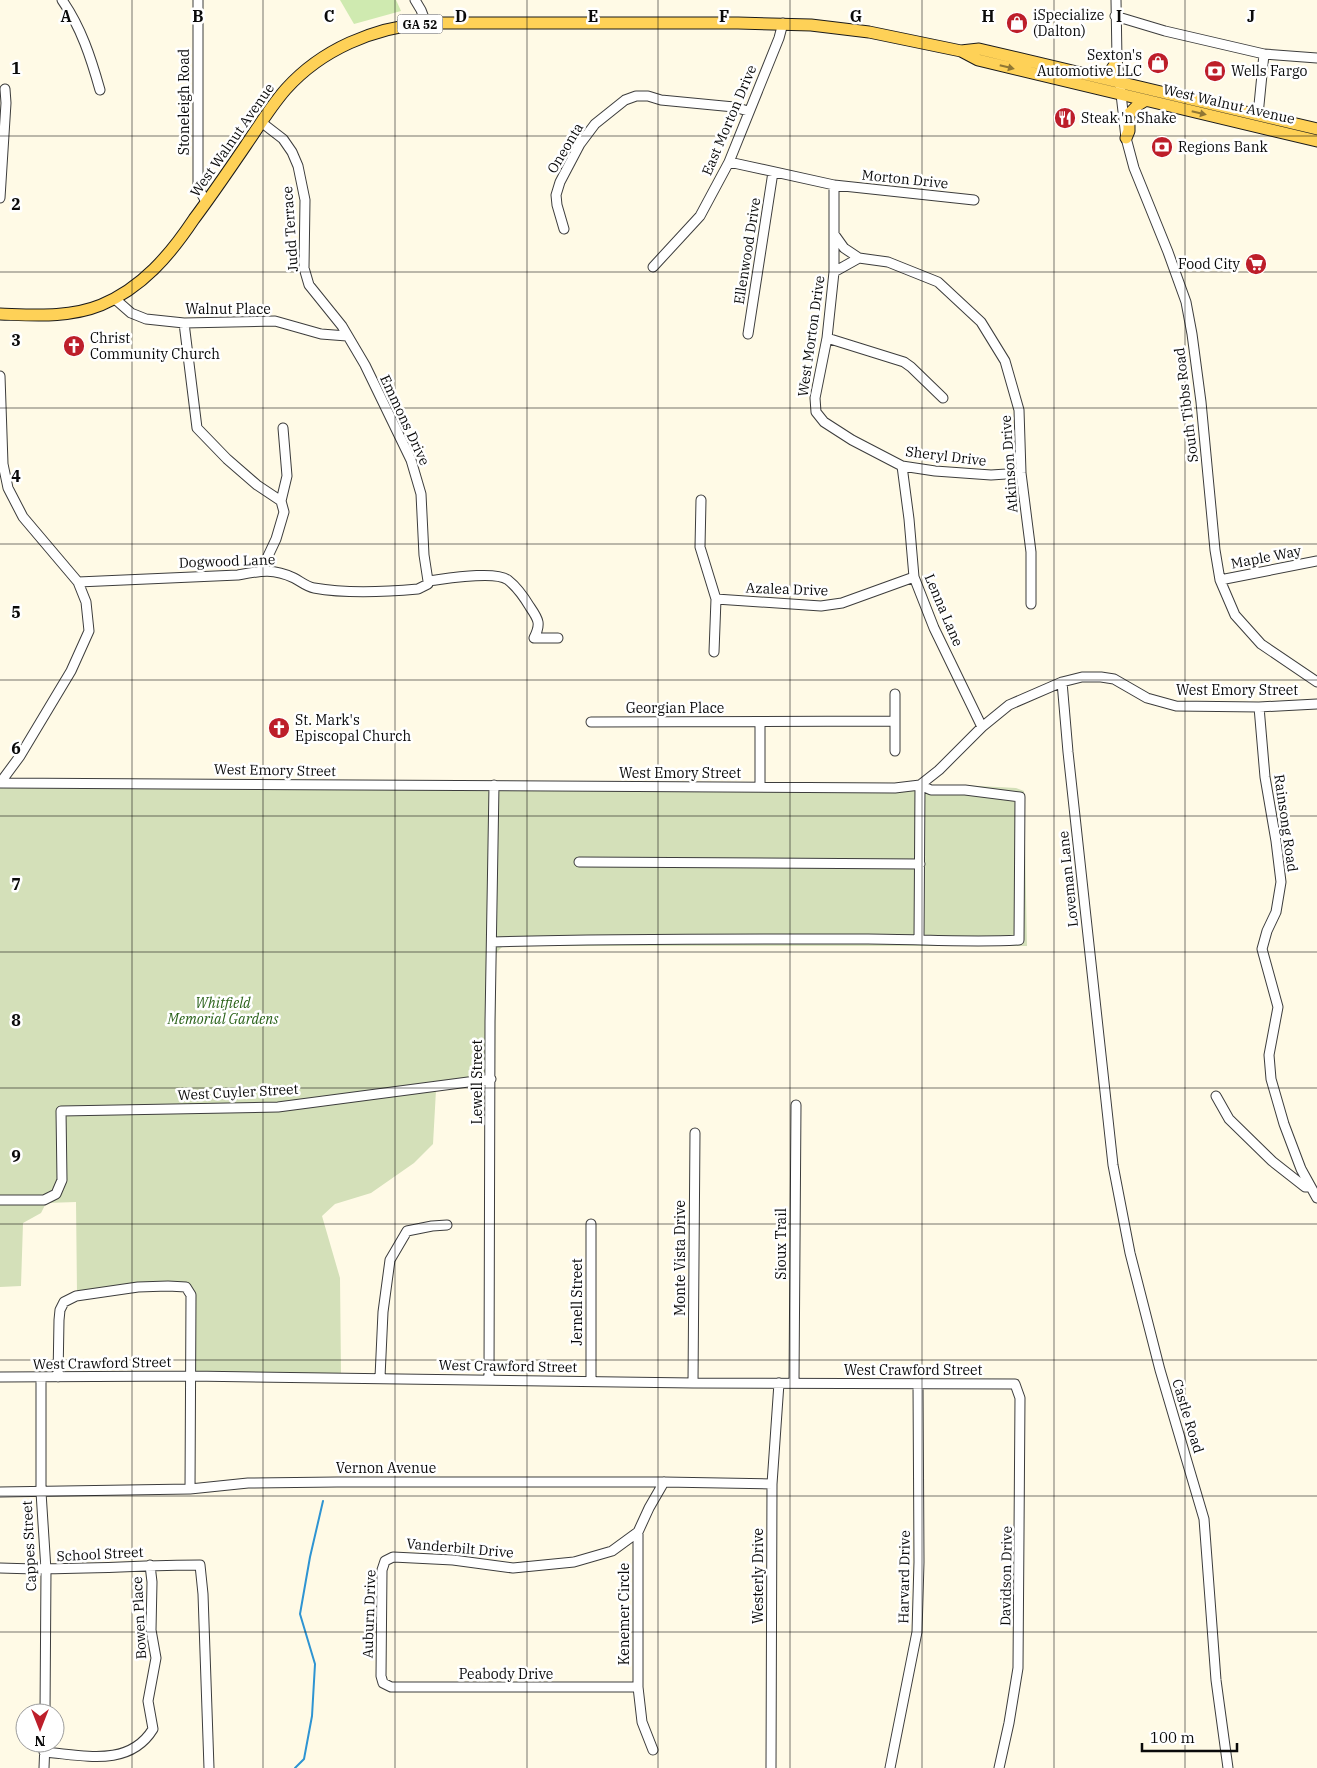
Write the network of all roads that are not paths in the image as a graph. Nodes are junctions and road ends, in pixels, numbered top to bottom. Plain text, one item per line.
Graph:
1 (62, 0) edge
2 (198, 0) edge
3 (415, 0) edge
4 (1116, 0) edge
5 (1115, 16) junction
6 (426, 23) junction
7 (783, 23) junction
8 (961, 51) junction
9 (1264, 54) junction
10 (1317, 58) edge
11 (1117, 59) junction
12 (1097, 77) junction
13 (1120, 88) junction
14 (5, 89) dead end
15 (100, 90) dead end
16 (1146, 100) junction
17 (748, 111) junction
18 (1258, 115) junction
19 (261, 122) junction
20 (1317, 129) edge
21 (1126, 138) junction
22 (1317, 141) edge
23 (729, 162) junction
24 (773, 172) junction
25 (834, 185) junction
26 (0, 198) edge
27 (974, 200) dead end
28 (206, 202) junction
29 (564, 229) dead end
30 (834, 234) junction
31 (858, 258) junction
32 (653, 267) dead end
33 (834, 272) junction
34 (115, 299) junction
35 (0, 314) edge
36 (184, 323) junction
37 (748, 334) dead end
38 (347, 336) junction
39 (827, 338) junction
40 (0, 376) edge
41 (943, 398) dead end
42 (820, 418) joint
43 (282, 428) dead end
44 (902, 466) junction
45 (1021, 473) junction
46 (701, 500) dead end
47 (281, 501) junction
48 (1317, 561) edge
49 (261, 571) junction
50 (914, 577) junction
51 (428, 580) junction
52 (1220, 580) junction
53 (78, 582) junction
54 (716, 599) junction
55 (1031, 604) dead end
56 (558, 638) dead end
57 (714, 652) dead end
58 (1062, 682) junction
59 (1317, 682) edge
60 (895, 694) dead end
61 (1317, 704) edge
62 (1259, 707) junction
63 (894, 720) junction
64 (591, 722) dead end
65 (760, 722) junction
66 (982, 727) junction
67 (894, 751) dead end
68 (0, 783) edge
69 (494, 785) junction
70 (920, 785) junction
71 (760, 787) junction
72 (579, 862) dead end
73 (920, 864) junction
74 (919, 939) junction
75 (492, 942) junction
76 (1103, 1074) joint
77 (491, 1079) junction
78 (1216, 1096) dead end
79 (796, 1105) dead end
80 (695, 1133) dead end
81 (1310, 1187) junction
82 (1317, 1198) edge
83 (0, 1200) edge
84 (592, 1224) dead end
85 (447, 1225) dead end
86 (190, 1376) junction
87 (0, 1377) edge
88 (41, 1378) junction
89 (58, 1378) junction
90 (380, 1378) junction
91 (489, 1379) junction
92 (591, 1380) junction
93 (693, 1383) junction
94 (779, 1383) junction
95 (794, 1383) junction
96 (918, 1384) junction
97 (1015, 1384) joint
98 (664, 1482) junction
99 (772, 1484) junction
100 (190, 1489) junction
101 (0, 1492) edge
102 (40, 1492) junction
103 (638, 1532) junction
104 (393, 1557) joint
105 (150, 1565) junction
106 (0, 1568) edge
107 (46, 1570) junction
108 (381, 1676) joint
109 (638, 1687) junction
110 (45, 1703) edge
111 (653, 1750) dead end
112 (65, 1751) edge
113 (44, 1753) edge
114 (44, 1768) edge
115 (209, 1768) edge
116 (771, 1768) edge
117 (890, 1768) edge
118 (999, 1768) edge
119 (1228, 1768) edge

1 - 15 street
2 - 28 street, Stoneleigh Road
3 - 6 street
4 - 5 street, South Tibbs Road
5 - 9 street
5 - 11 street, South Tibbs Road
6 - 7 main road, West Walnut Avenue / GA 52
6 - 19 main road, West Walnut Avenue / GA 52
7 - 8 main road, West Walnut Avenue / GA 52
7 - 17 street, East Morton Drive
8 - 12 main road, West Walnut Avenue / GA 52
8 -> 13 main road, West Walnut Avenue / GA 52
9 - 10 street
9 - 18 street
11 - 12 main road
11 - 13 street, South Tibbs Road
12 - 13 main road, West Walnut Avenue / GA 52
13 - 16 main road, West Walnut Avenue / GA 52
13 - 18 main road, West Walnut Avenue / GA 52
13 - 21 street, South Tibbs Road
14 - 26 street
16 - 21 main road
16 -> 22 main road, West Walnut Avenue / GA 52
17 - 23 street, East Morton Drive
17 - 29 street, Oneonta
18 - 20 main road, West Walnut Avenue / GA 52
19 - 28 main road, West Walnut Avenue / GA 52
19 - 38 street, Judd Terrace
21 - 52 street, South Tibbs Road
23 - 24 street
23 - 32 street, East Morton Drive
24 - 25 street
24 - 37 street, Ellenwood Drive
25 - 27 street, Morton Drive
25 - 30 street, West Morton Drive
28 - 34 main road, West Walnut Avenue / GA 52
30 - 31 street
30 - 33 street, West Morton Drive
31 - 33 street
31 - 45 street, Atkinson Drive
33 - 39 street, West Morton Drive
34 - 35 main road, West Walnut Avenue / GA 52
34 - 36 street, Walnut Place
36 - 38 street, Walnut Place
36 - 47 street
38 - 51 street, Emmons Drive
39 - 41 street
39 - 42 street, West Morton Drive
40 - 53 street
42 - 44 street, Sheryl Drive
43 - 47 street
44 - 45 street, Sheryl Drive
44 - 50 street, Lenna Lane
45 - 55 street, Atkinson Drive
46 - 54 street
47 - 49 street
48 - 52 street, Maple Way
49 - 51 street, Dogwood Lane
49 - 53 street, Dogwood Lane
50 - 54 street, Azalea Drive
50 - 66 street, Lenna Lane
51 - 56 street
52 - 59 street, South Tibbs Road
53 - 68 street
54 - 57 street
58 - 62 street, West Emory Street
58 - 66 street, West Emory Street
58 - 76 street, Loveman Lane
60 - 63 street
61 - 62 street, West Emory Street
62 - 81 street, Rainsong Road
63 - 65 street, Georgian Place
63 - 67 street
64 - 65 street, Georgian Place
65 - 71 street
66 - 70 street, West Emory Street
68 - 69 street, West Emory Street
69 - 71 street, West Emory Street
69 - 75 street, Lewell Street
70 - 71 street, West Emory Street
70 - 73 street
70 - 74 street
72 - 73 street
73 - 74 street
74 - 75 street
75 - 77 street, Lewell Street
76 - 119 street, Castle Road
77 - 83 street, West Cuyler Street
77 - 91 street, Lewell Street
78 - 81 street
79 - 95 street, Sioux Trail
80 - 93 street, Monte Vista Drive
81 - 82 street, Rainsong Road
84 - 92 street, Jernell Street
85 - 90 street
86 - 89 street, West Crawford Street
86 - 89 street
86 - 90 street, West Crawford Street
86 - 100 street
87 - 88 street, West Crawford Street
88 - 89 street, West Crawford Street
88 - 102 street, Cappes Street
90 - 91 street, West Crawford Street
91 - 92 street, West Crawford Street
92 - 93 street, West Crawford Street
93 - 94 street, West Crawford Street
94 - 95 street, West Crawford Street
94 - 99 street, Westerly Drive
95 - 96 street, West Crawford Street
96 - 97 street, West Crawford Street
96 - 117 street, Harvard Drive
97 - 118 street, Davidson Drive
98 - 99 street, Vernon Avenue
98 - 100 street, Vernon Avenue
98 - 103 street, Kenemer Circle
99 - 116 street, Westerly Drive
100 - 102 street, Vernon Avenue
101 - 102 street, Vernon Avenue
102 - 107 street, Cappes Street
103 - 104 street, Vanderbilt Drive
103 - 109 street, Kenemer Circle
104 - 108 street, Auburn Drive
105 - 107 street, School Street
105 - 112 street, Bowen Place
105 - 115 street, School Street
106 - 107 street, School Street
107 - 110 street, Cappes Street
108 - 109 street, Peabody Drive
109 - 111 street, Kenemer Circle
113 - 114 street

